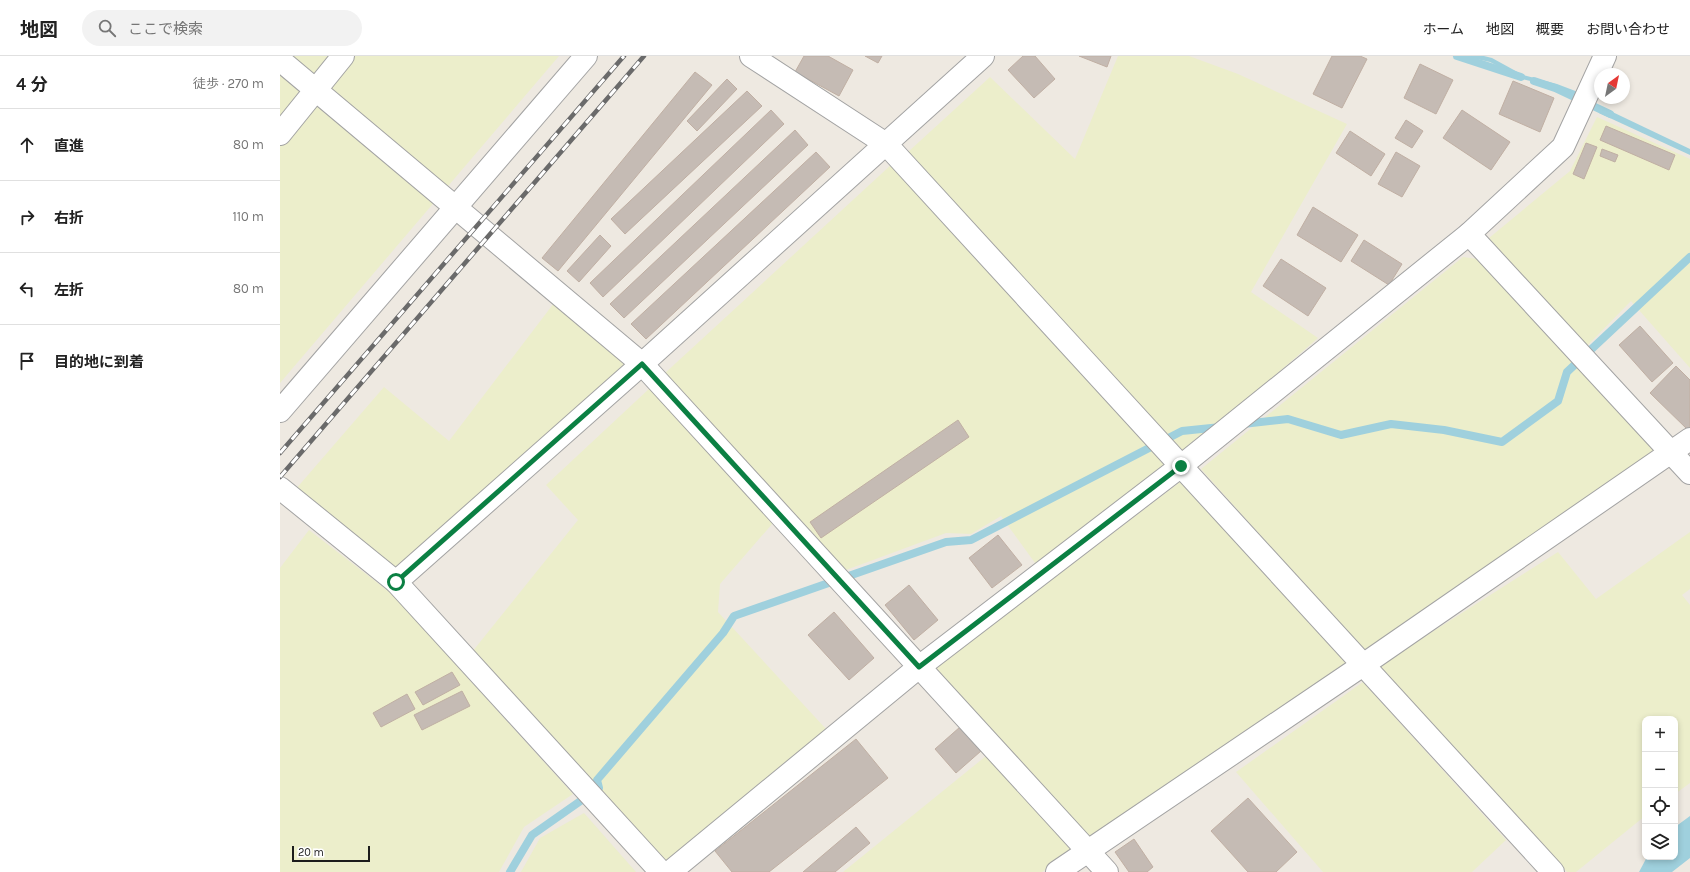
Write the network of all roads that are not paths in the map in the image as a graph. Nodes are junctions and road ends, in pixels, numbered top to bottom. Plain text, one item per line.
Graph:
1 (343, 56) edge
2 (586, 56) edge
3 (751, 56) edge
4 (983, 56) edge
5 (1605, 56) edge
6 (280, 60) edge
7 (315, 90) junction
8 (280, 134) edge
9 (886, 144) junction
10 (455, 208) junction
11 (1469, 234) junction
12 (642, 364) junction
13 (280, 411) edge
14 (1690, 439) edge
15 (1671, 452) junction
16 (1181, 466) junction
17 (1690, 473) edge
18 (280, 488) edge
19 (396, 582) junction
20 (1363, 665) junction
21 (919, 667) junction
22 (1088, 851) junction
23 (661, 872) edge
24 (670, 872) edge
25 (1057, 872) edge
26 (1107, 872) edge
27 (1553, 872) edge

1 - 7 street
2 - 10 street
3 - 9 street
4 - 9 street
5 - 11 street
6 - 7 street
7 - 8 street
7 - 10 street
9 - 12 street
9 - 16 street
10 - 12 street
10 - 13 street
11 - 15 street
11 - 16 street
12 - 19 street
12 - 21 street
14 - 15 street
15 - 17 street
15 - 20 street
16 - 20 street
16 - 21 street
18 - 19 street
19 - 23 street
20 - 22 street
20 - 27 street
21 - 22 street
21 - 24 street
22 - 25 street
22 - 26 street

